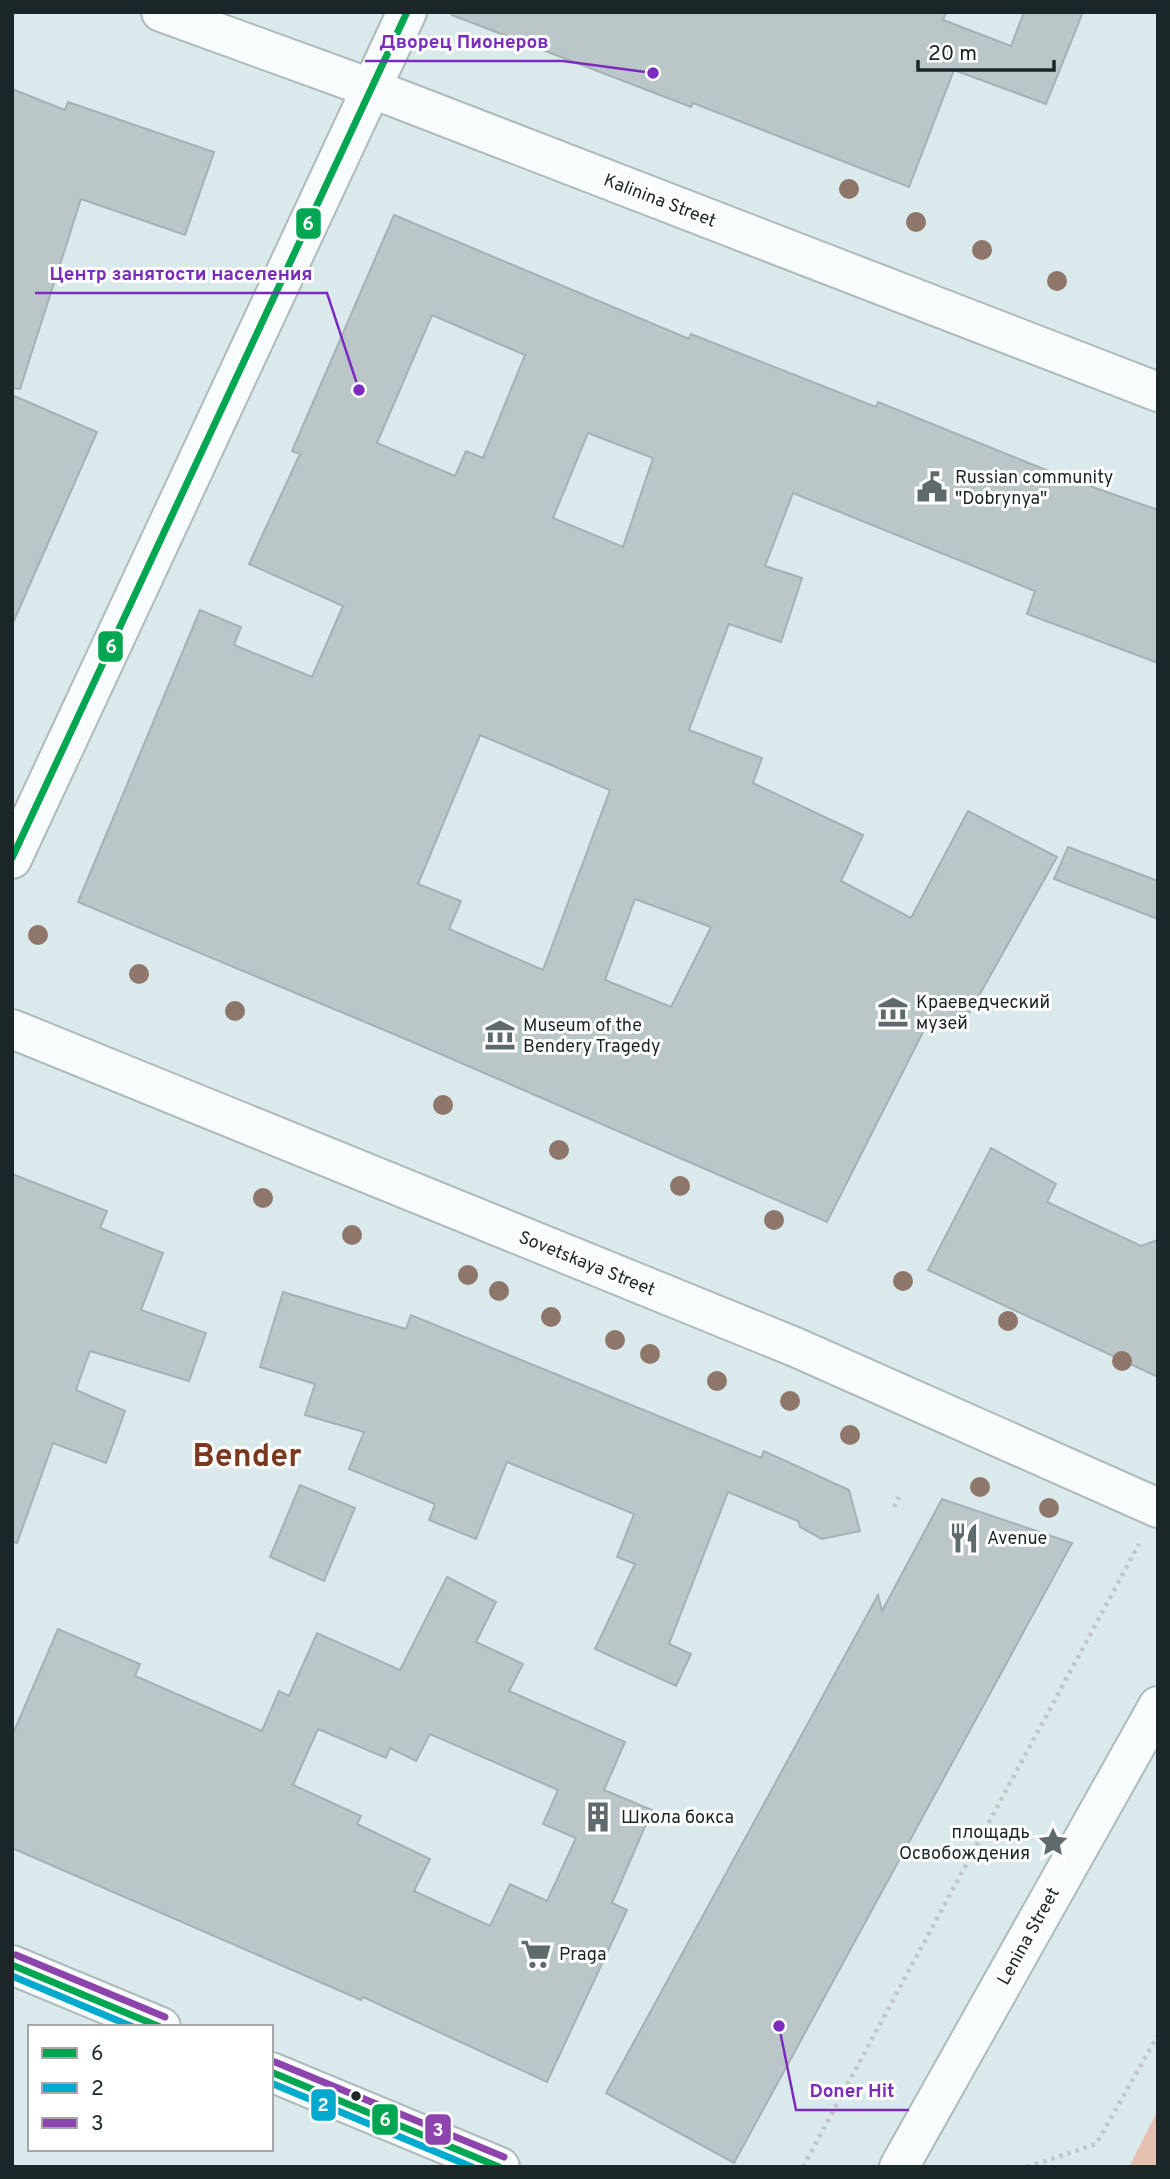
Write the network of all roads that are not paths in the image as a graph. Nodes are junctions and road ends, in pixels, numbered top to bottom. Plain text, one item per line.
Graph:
1 (161, 12) edge
2 (407, 12) edge
3 (373, 89) junction
4 (1158, 392) edge
5 (12, 859) edge
6 (12, 1029) edge
7 (1151, 1521) edge
8 (1158, 1706) edge
9 (12, 1965) edge
10 (156, 2025) edge
11 (273, 2073) edge
12 (500, 2167) edge
13 (899, 2167) edge

1 - 3 street, Kalinina Street
2 - 3 street
3 - 4 street, Kalinina Street
3 - 5 street
6 - 7 street, Sovetskaya Street
8 - 13 street, Lenina Street
9 - 10 street
11 - 12 street

